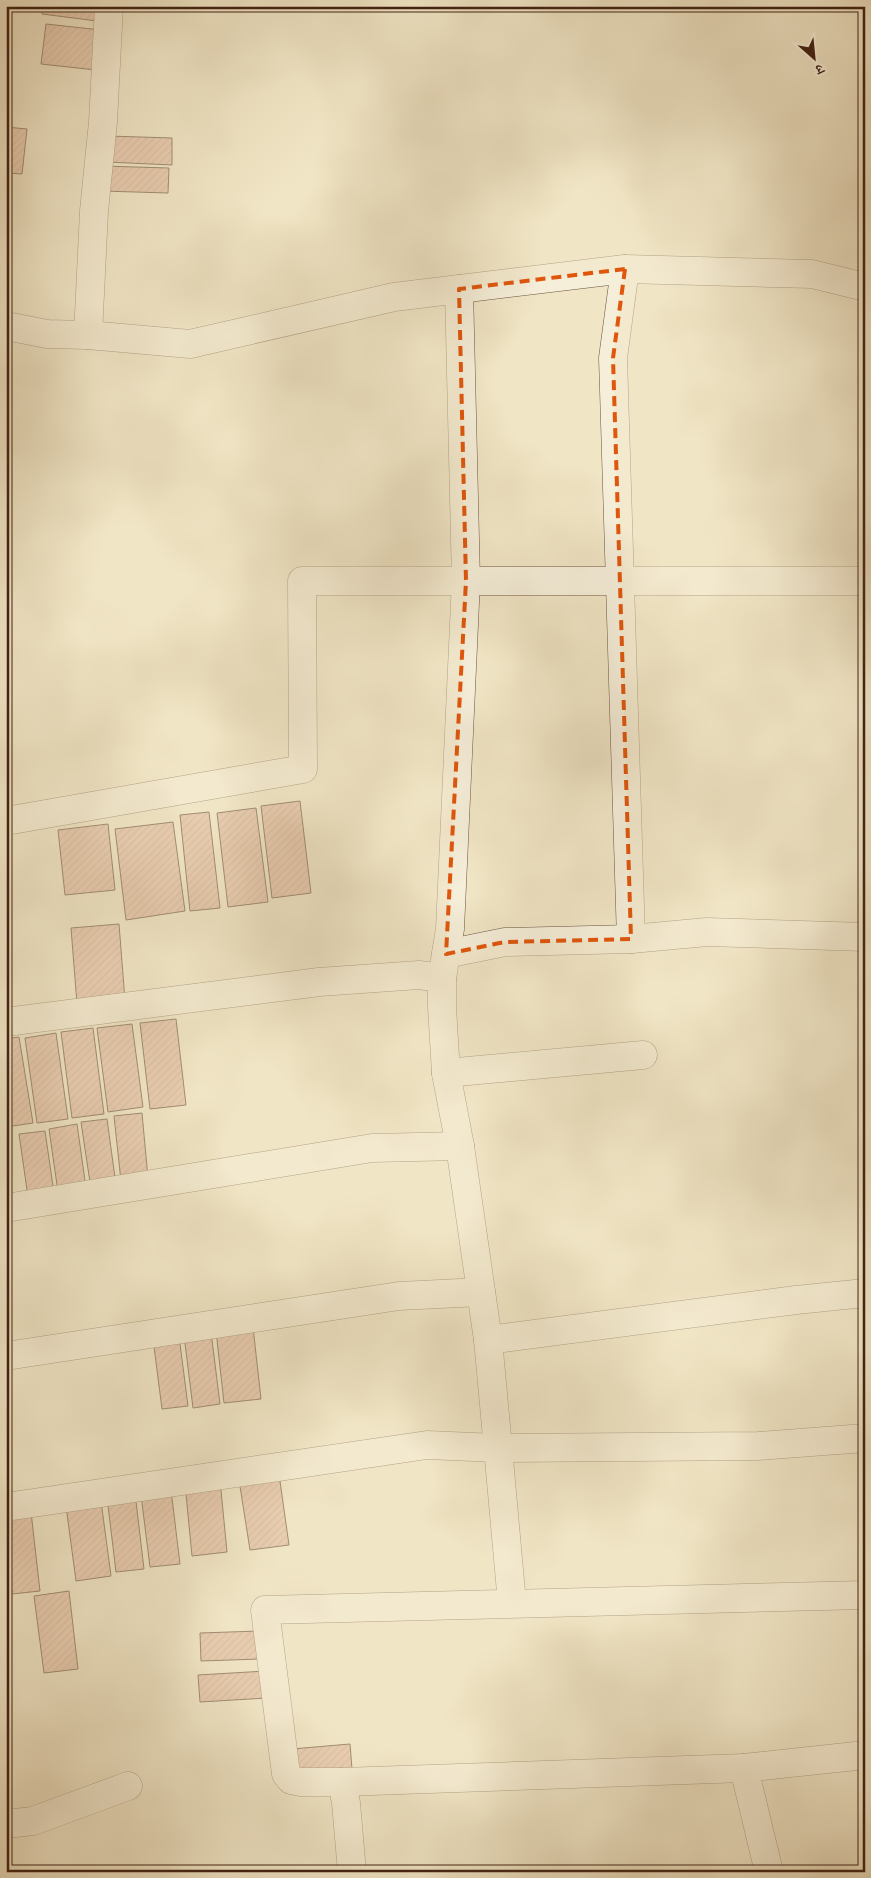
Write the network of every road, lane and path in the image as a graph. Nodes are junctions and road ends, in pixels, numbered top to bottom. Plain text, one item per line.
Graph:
1 (109, 6) edge
2 (625, 269) junction
3 (865, 287) edge
4 (459, 289) junction
5 (6, 326) edge
6 (88, 335) junction
7 (466, 581) junction
8 (865, 581) edge
9 (620, 582) junction
10 (6, 820) edge
11 (865, 937) edge
12 (631, 939) junction
13 (444, 966) junction
14 (6, 1022) edge
15 (643, 1055) dead end
16 (446, 1073) junction
17 (460, 1146) junction
18 (6, 1208) edge
19 (481, 1292) junction
20 (865, 1293) edge
21 (488, 1340) junction
22 (6, 1356) edge
23 (865, 1438) edge
24 (498, 1448) junction
25 (6, 1507) edge
26 (865, 1594) edge
27 (512, 1604) junction
28 (865, 1755) edge
29 (744, 1768) junction
30 (342, 1782) junction
31 (128, 1786) dead end
32 (6, 1824) edge
33 (352, 1872) edge
34 (770, 1872) edge

1 - 6 street
2 - 3 street
2 - 4 street
2 - 9 street
4 - 6 street
4 - 7 street
5 - 6 street
7 - 9 street
7 - 10 street
7 - 13 street
8 - 9 street
9 - 12 street
11 - 12 street
12 - 13 street
13 - 14 street
13 - 16 street
15 - 16 street
16 - 17 street
17 - 18 street
17 - 19 street
19 - 21 street
19 - 22 street
20 - 21 street
21 - 24 street
23 - 24 street
24 - 25 street
24 - 27 street
26 - 27 street
27 - 30 street
28 - 29 street
29 - 30 street
29 - 34 street
30 - 33 street
31 - 32 street

